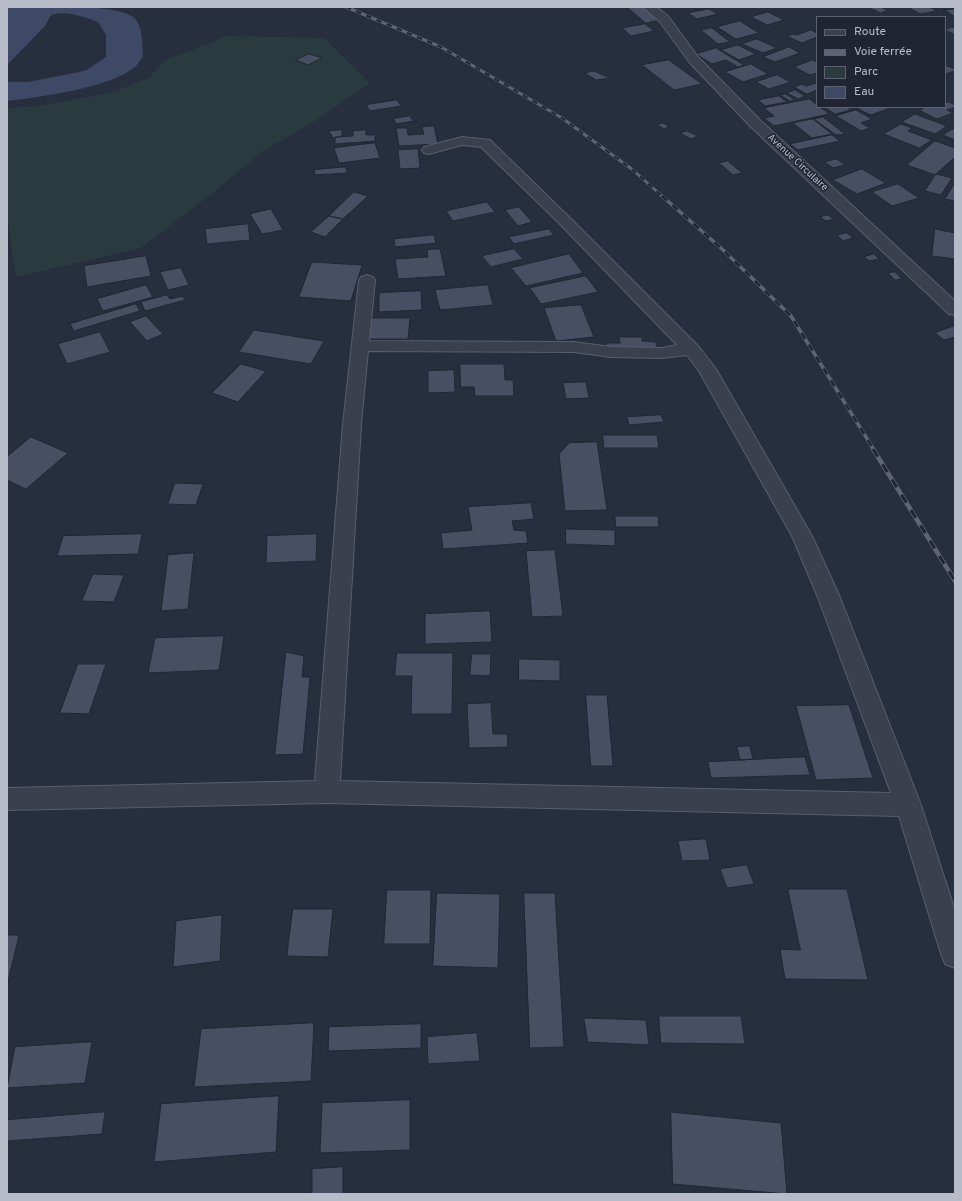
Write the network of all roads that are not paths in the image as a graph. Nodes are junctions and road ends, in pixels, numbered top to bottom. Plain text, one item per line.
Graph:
1 (649, 7) edge
2 (429, 150) dead end
3 (367, 280) dead end
4 (955, 310) edge
5 (360, 346) junction
6 (693, 351) junction
7 (327, 792) junction
8 (7, 799) edge
9 (908, 805) junction
10 (955, 954) edge

1 - 4 street, Avenue Circulaire
2 - 6 street
3 - 5 street
5 - 6 street
5 - 7 street
6 - 9 street
7 - 8 street
7 - 9 street
9 - 10 street

